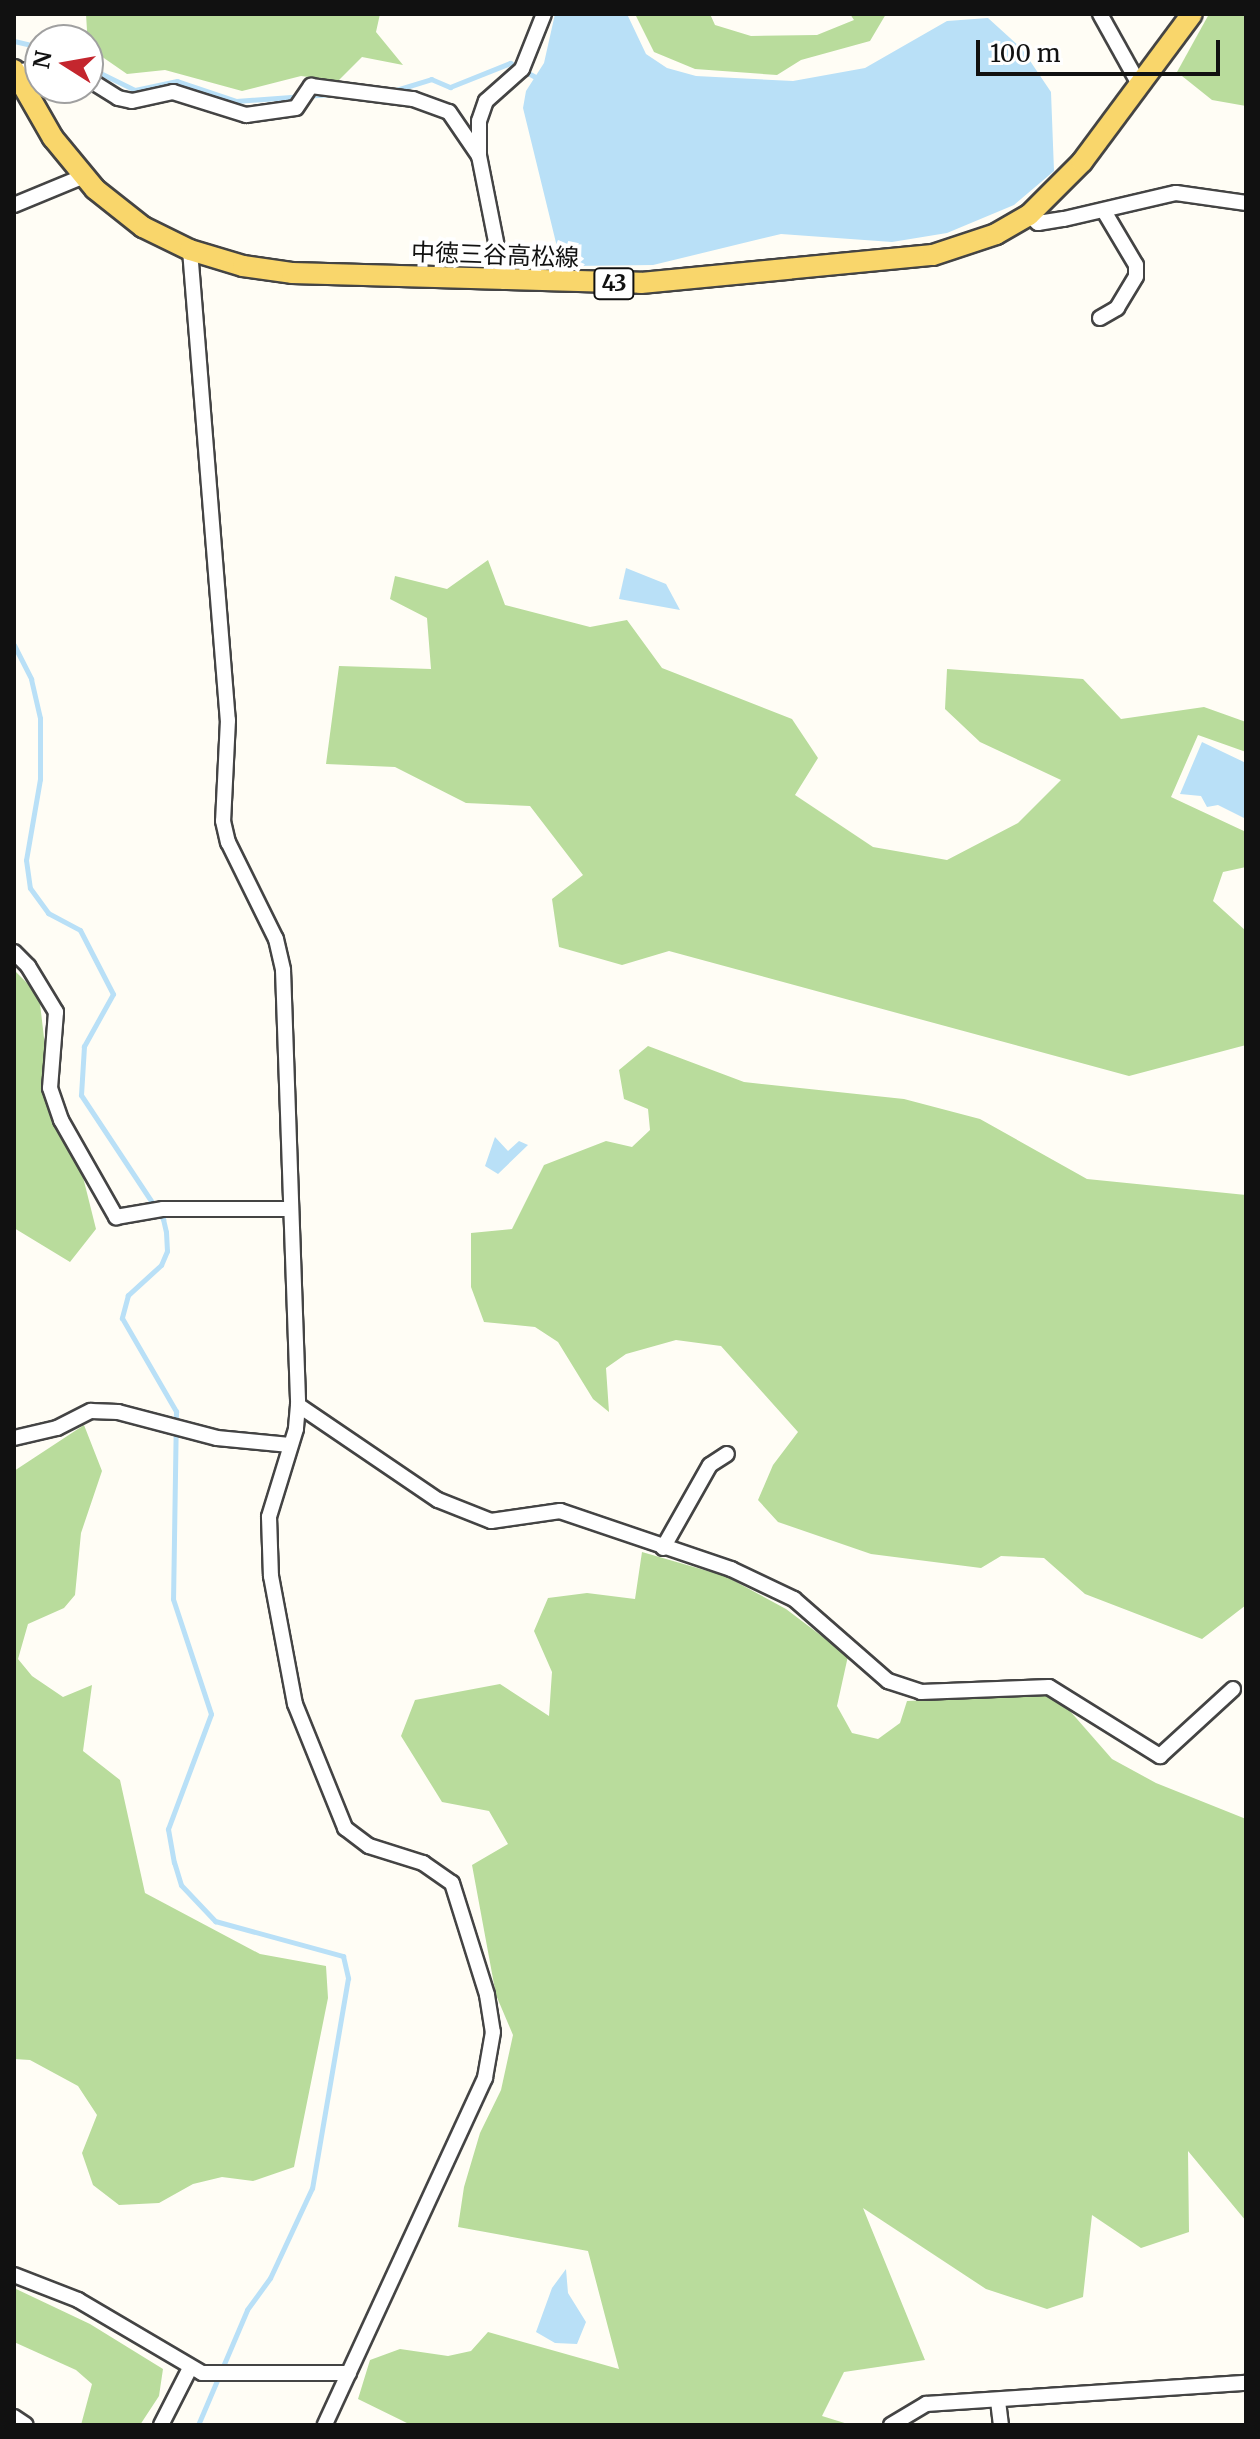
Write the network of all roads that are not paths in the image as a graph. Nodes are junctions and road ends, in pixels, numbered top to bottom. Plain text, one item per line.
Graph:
1 (544, 14) edge
2 (1100, 14) edge
3 (1192, 14) edge
4 (15, 71) edge
5 (1139, 84) junction
6 (104, 89) edge
7 (479, 156) junction
8 (84, 176) junction
9 (1246, 203) edge
10 (14, 205) edge
11 (1104, 211) junction
12 (1029, 215) junction
13 (190, 250) junction
14 (504, 282) junction
15 (1100, 318) dead end
16 (14, 952) edge
17 (291, 1209) junction
18 (298, 1405) junction
19 (14, 1438) edge
20 (290, 1445) junction
21 (727, 1454) dead end
22 (663, 1548) junction
23 (1233, 1689) dead end
24 (14, 2275) edge
25 (190, 2368) junction
26 (349, 2373) junction
27 (1246, 2383) edge
28 (998, 2401) junction
29 (14, 2417) edge
30 (26, 2425) edge
31 (161, 2425) edge
32 (325, 2425) edge
33 (891, 2425) edge
34 (1001, 2425) edge

1 - 7 street
2 - 5 street
3 - 5 main road, 中徳三谷高松線 / 43
4 - 8 main road, 中徳三谷高松線 / 43
5 - 12 main road, 中徳三谷高松線 / 43
6 - 7 street
7 - 14 street
8 - 10 street
8 - 13 main road, 中徳三谷高松線 / 43
9 - 11 street
11 - 12 street
11 - 15 street
12 - 14 main road, 中徳三谷高松線 / 43
13 - 14 main road, 中徳三谷高松線 / 43
13 - 17 street
16 - 17 street
17 - 18 street
18 - 20 street
18 - 22 street
19 - 20 street
20 - 26 street
21 - 22 street
22 - 23 street
24 - 25 street
25 - 26 street
25 - 31 street
26 - 32 street
27 - 28 street
28 - 33 street
28 - 34 street
29 - 30 street

